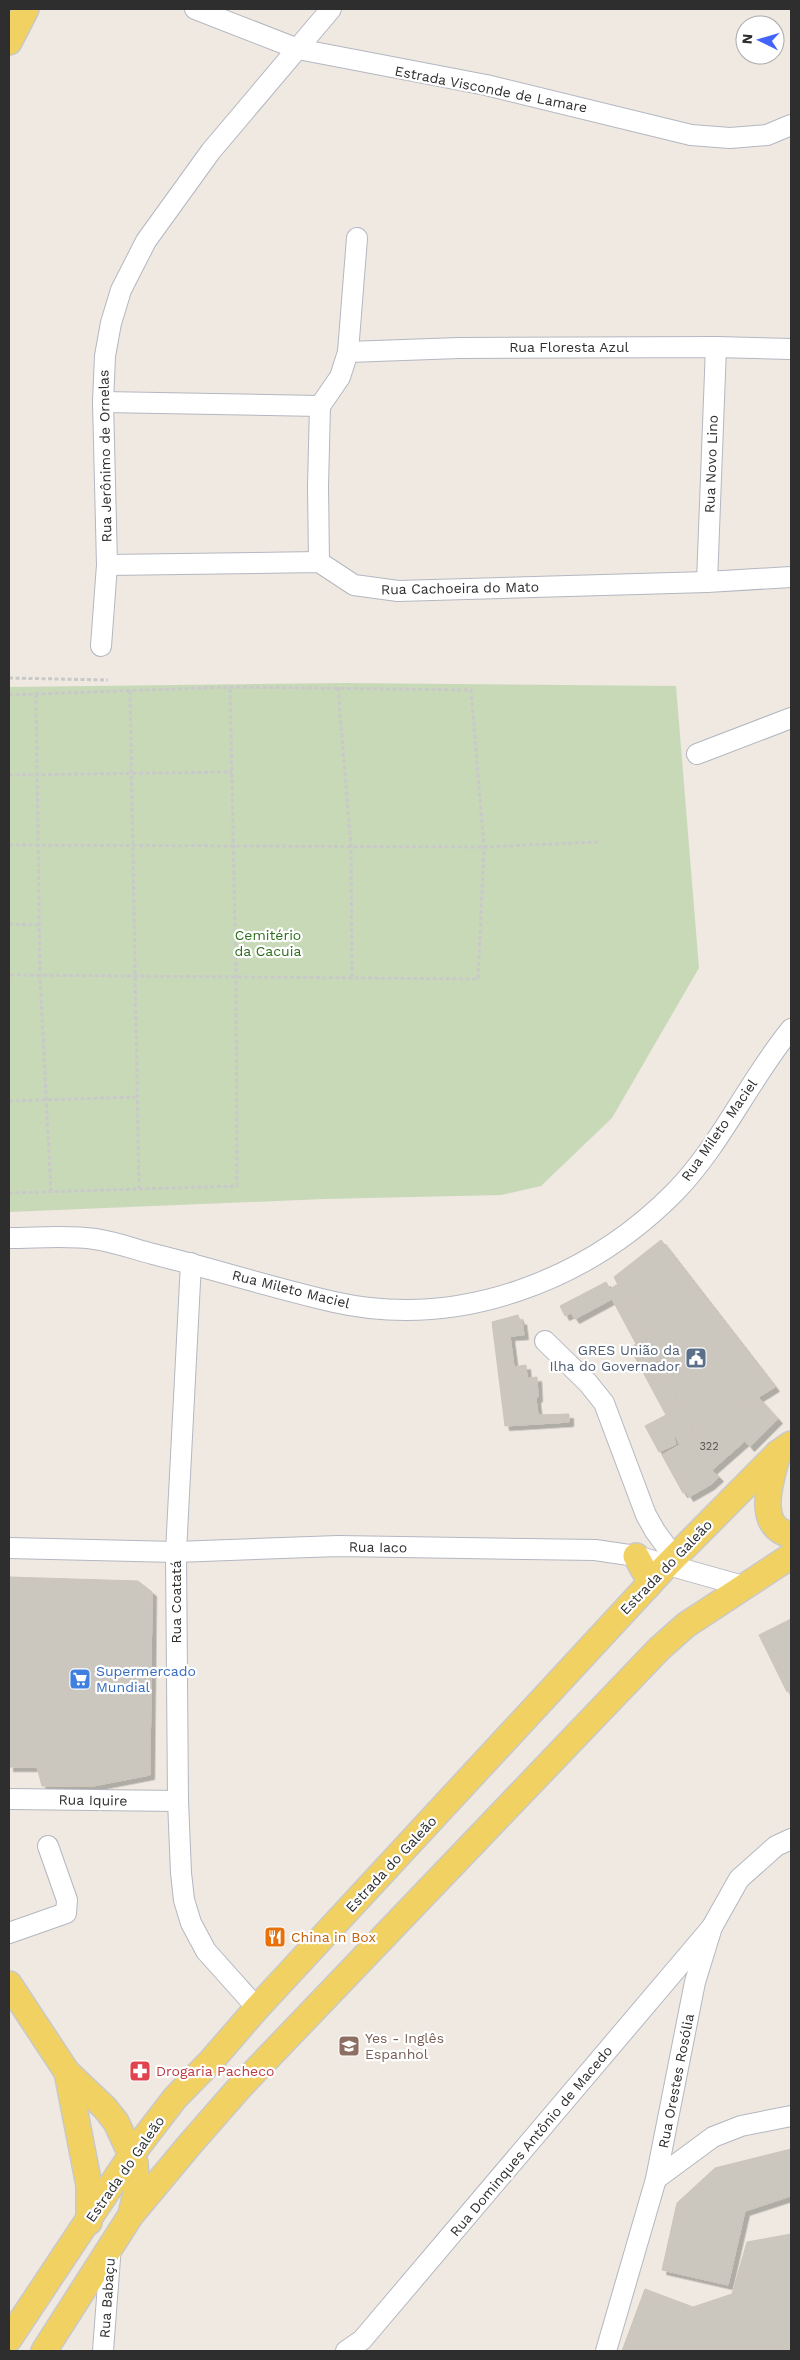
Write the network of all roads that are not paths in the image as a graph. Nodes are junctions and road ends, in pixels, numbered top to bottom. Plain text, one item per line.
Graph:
1 (195, 9) edge
2 (331, 9) edge
3 (298, 49) junction
4 (791, 125) edge
5 (357, 238) dead end
6 (716, 347) junction
7 (791, 349) edge
8 (348, 352) junction
9 (103, 402) junction
10 (320, 406) junction
11 (319, 562) junction
12 (107, 565) junction
13 (791, 577) edge
14 (707, 582) junction
15 (102, 646) dead end
16 (791, 718) edge
17 (697, 754) dead end
18 (791, 1029) edge
19 (9, 1238) edge
20 (191, 1263) junction
21 (545, 1341) dead end
22 (784, 1448) edge
23 (791, 1535) edge
24 (9, 1548) edge
25 (176, 1552) junction
26 (636, 1556) junction
27 (791, 1556) edge
28 (670, 1561) junction
29 (648, 1586) junction
30 (743, 1586) junction
31 (9, 1799) edge
32 (178, 1801) junction
33 (791, 1839) edge
34 (48, 1846) dead end
35 (712, 1926) junction
36 (9, 1933) edge
37 (9, 1984) edge
38 (257, 2008) junction
39 (212, 2060) junction
40 (67, 2072) junction
41 (240, 2087) junction
42 (791, 2116) edge
43 (132, 2154) junction
44 (656, 2179) junction
45 (131, 2215) junction
46 (89, 2222) junction
47 (111, 2245) junction
48 (9, 2339) edge
49 (44, 2351) edge
50 (103, 2351) edge
51 (346, 2351) edge
52 (606, 2351) edge

1 - 3 street, Estrada Visconde de Lamare
2 - 3 street, Rua Jerônimo de Ornelas
3 - 4 street, Estrada Visconde de Lamare
3 - 9 street, Rua Jerônimo de Ornelas
5 - 8 street
6 - 7 street, Rua Floresta Azul
6 - 8 street, Rua Floresta Azul
6 - 14 street, Rua Novo Lino
8 - 10 street
9 - 10 street
9 - 12 street, Rua Jerônimo de Ornelas
10 - 11 street
11 - 12 street
11 - 14 street, Rua Cachoeira do Mato
12 - 15 street, Rua Jerônimo de Ornelas
13 - 14 street, Rua Cachoeira do Mato
16 - 17 street
18 - 20 street, Rua Mileto Maciel
19 - 20 street, Rua Mileto Maciel
20 - 25 street, Rua Coatatá
21 - 28 street
22 - 23 main road
22 - 28 main road, Estrada do Galeão
24 - 25 street, Rua Iaco
25 - 26 street, Rua Iaco
25 - 32 street, Rua Coatatá
26 - 28 street, Rua Iaco
26 - 29 main road
27 - 30 main road
28 - 29 main road, Estrada do Galeão
28 - 30 street, Rua Iaco
29 - 38 main road, Estrada do Galeão
30 - 41 main road
31 - 32 street, Rua Iquire
32 - 38 street, Rua Coatatá
33 - 35 street, Rua Orestes Rosólia
34 - 36 street
35 - 44 street, Rua Orestes Rosólia
35 - 51 street, Rua Dominques Antônio de Macedo
37 - 40 main road
38 - 39 main road, Estrada do Galeão
39 - 41 main road
39 - 43 main road, Estrada do Galeão
40 - 43 main road
40 - 46 main road
41 - 45 main road
42 - 44 street
43 - 45 main road
43 - 46 main road, Estrada do Galeão
44 - 52 street, Rua Orestes Rosólia
45 - 47 main road
46 - 48 main road, Estrada do Galeão
47 - 49 main road
47 - 50 street, Rua Babaçu

